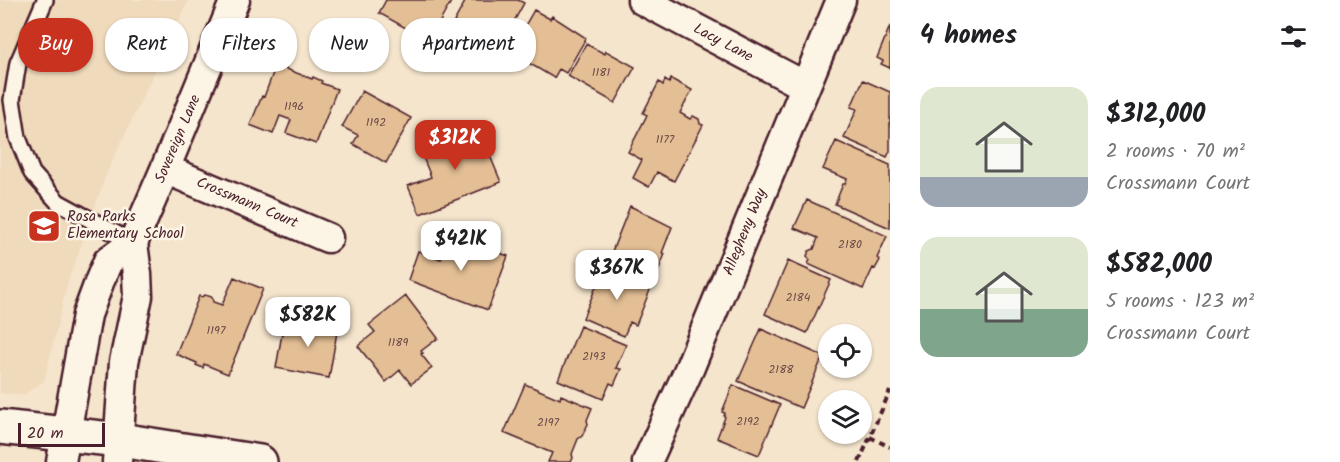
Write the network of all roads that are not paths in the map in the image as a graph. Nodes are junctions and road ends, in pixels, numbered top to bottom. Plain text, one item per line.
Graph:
1 (45, 0) edge
2 (235, 0) edge
3 (642, 0) edge
4 (841, 0) edge
5 (805, 86) junction
6 (165, 169) junction
7 (328, 238) dead end
8 (133, 243) junction
9 (0, 428) edge
10 (64, 448) edge
11 (119, 451) edge
12 (260, 462) edge
13 (647, 462) edge

1 - 8 lane
2 - 6 street, Sovereign Lane
3 - 5 street, Lacy Lane
4 - 5 street, Allegheny Way
5 - 13 street, Allegheny Way
6 - 7 street, Crossmann Court
6 - 8 street, Sovereign Lane
8 - 10 street
8 - 11 street
9 - 10 street
10 - 11 street
11 - 12 street

